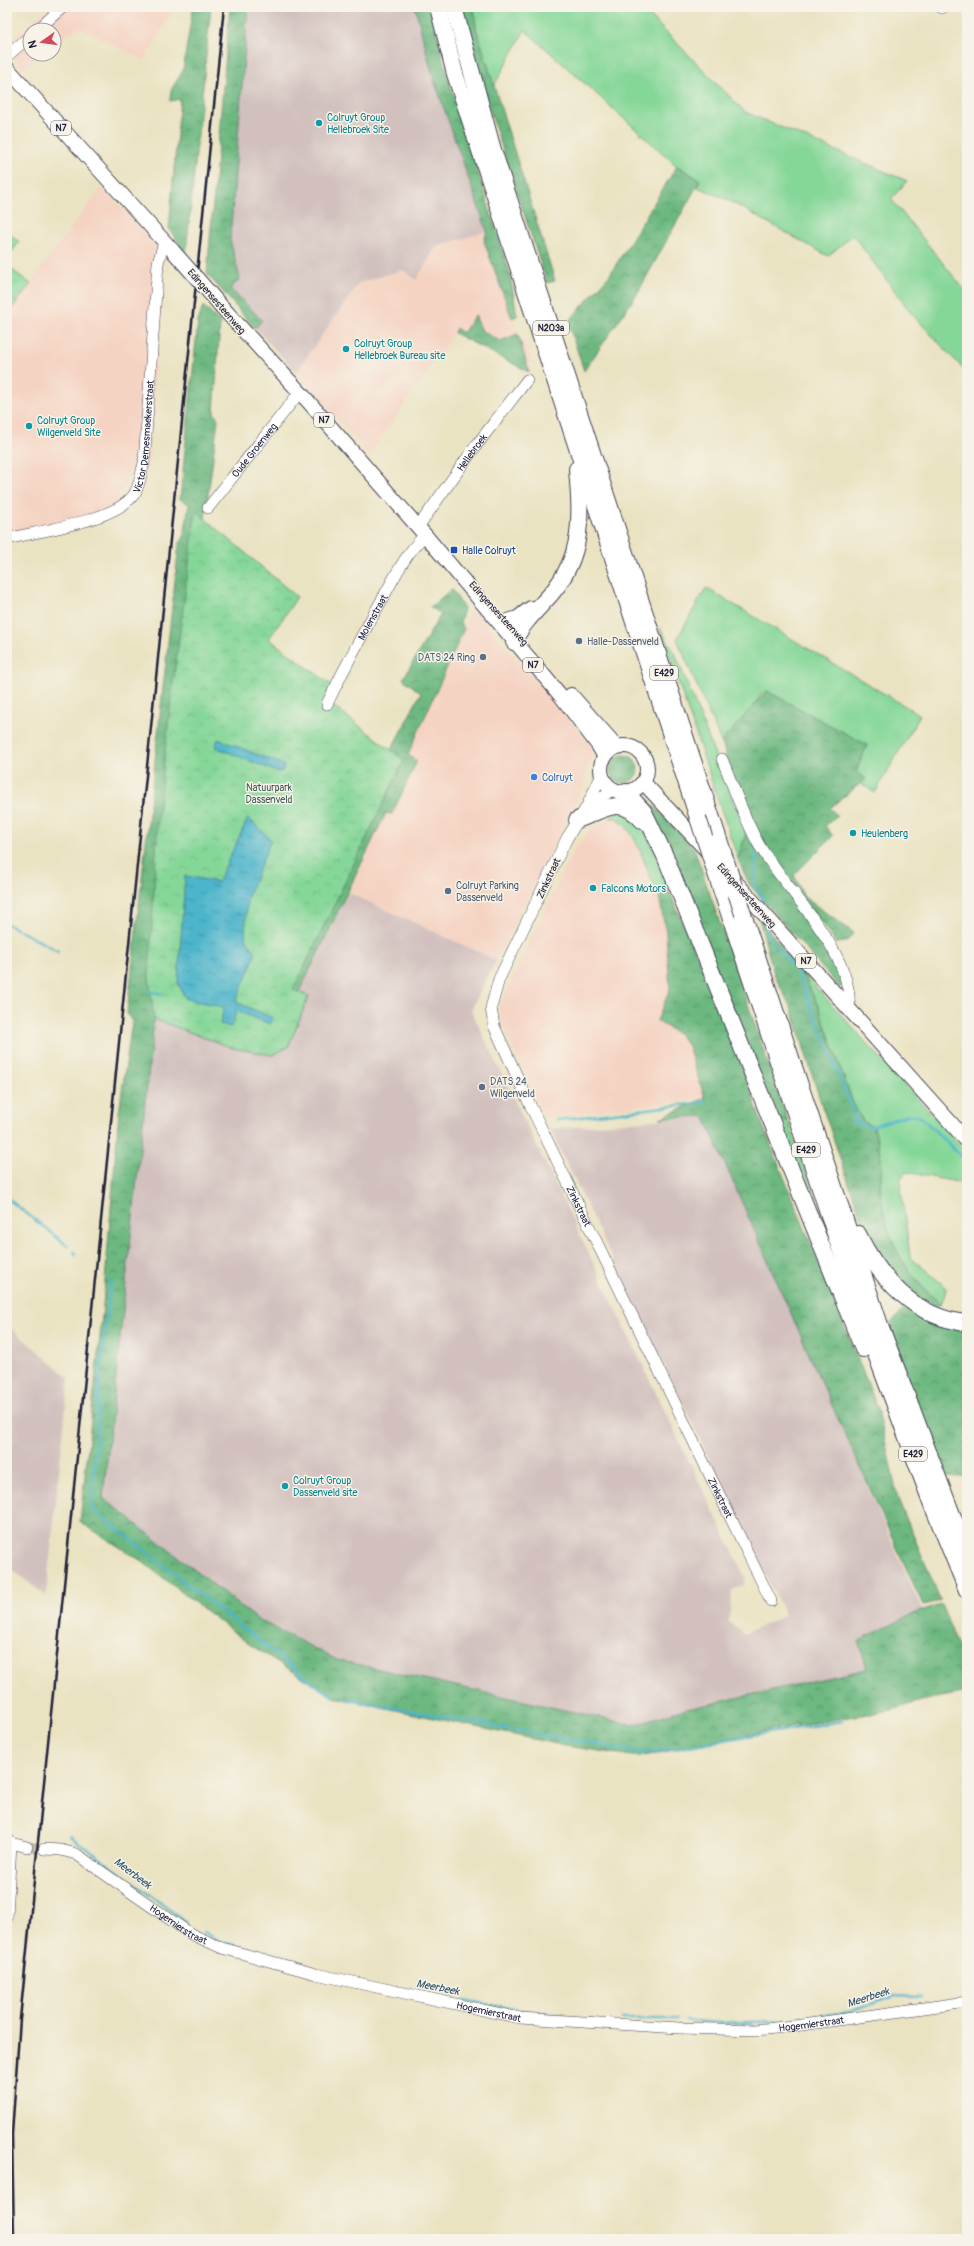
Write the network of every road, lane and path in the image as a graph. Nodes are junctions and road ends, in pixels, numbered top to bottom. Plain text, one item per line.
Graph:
1 (63, 7) edge
2 (438, 7) edge
3 (454, 7) edge
4 (46, 22) edge
5 (22, 43) edge
6 (7, 56) edge
7 (7, 68) edge
8 (169, 246) junction
9 (527, 380) dead end
10 (299, 392) junction
11 (575, 440) junction
12 (603, 507) junction
13 (208, 508) dead end
14 (422, 531) junction
15 (7, 539) edge
16 (513, 633) junction
17 (327, 704) dead end
18 (617, 747) junction
19 (605, 757) junction
20 (722, 759) dead end
21 (602, 774) junction
22 (644, 782) junction
23 (620, 791) junction
24 (581, 814) junction
25 (653, 832) junction
26 (849, 1010) junction
27 (967, 1141) edge
28 (839, 1202) junction
29 (967, 1323) edge
30 (894, 1407) junction
31 (967, 1554) edge
32 (967, 1590) edge
33 (772, 1601) dead end
34 (9, 1840) edge
35 (27, 1847) tunnel mouth
36 (44, 1849) tunnel mouth
37 (7, 1917) edge
38 (967, 2002) edge

1 - 4 street
2 - 11 highway, N203a
3 - 12 highway, N203a
5 - 6 street
7 - 8 main road, Edingensesteenweg / N7
8 - 10 main road, Edingensesteenweg / N7, bridge
8 - 15 street, Victor Demesmaekerstraat
9 - 14 street, Hellebroek
10 - 13 street, Oude Groenweg
10 - 14 main road, Edingensesteenweg / N7
11 - 12 highway, N203a
11 - 16 highway
12 - 28 highway, E429, bridge
12 - 30 highway, E429, bridge
14 - 16 main road, Edingensesteenweg / N7
14 - 16 main road, Edingensesteenweg / N7
14 - 17 street, Molenstraat
16 - 18 main road, Edingensesteenweg / N7
16 - 19 main road, Edingensesteenweg / N7
18 - 19 main road
18 - 22 main road
19 - 21 main road
20 - 26 street
21 - 23 main road
21 - 24 street, Zinkstraat
22 - 23 main road
22 - 26 main road, Edingensesteenweg / N7
23 - 24 street
23 - 25 highway
24 - 25 highway
24 - 33 street, Zinkstraat
25 - 30 highway
26 - 27 main road, Edingensesteenweg / N7
28 - 29 highway
28 - 31 highway, E429
30 - 32 highway, E429
34 - 35 street
34 - 37 street
36 - 38 street, Hogemierstraat

